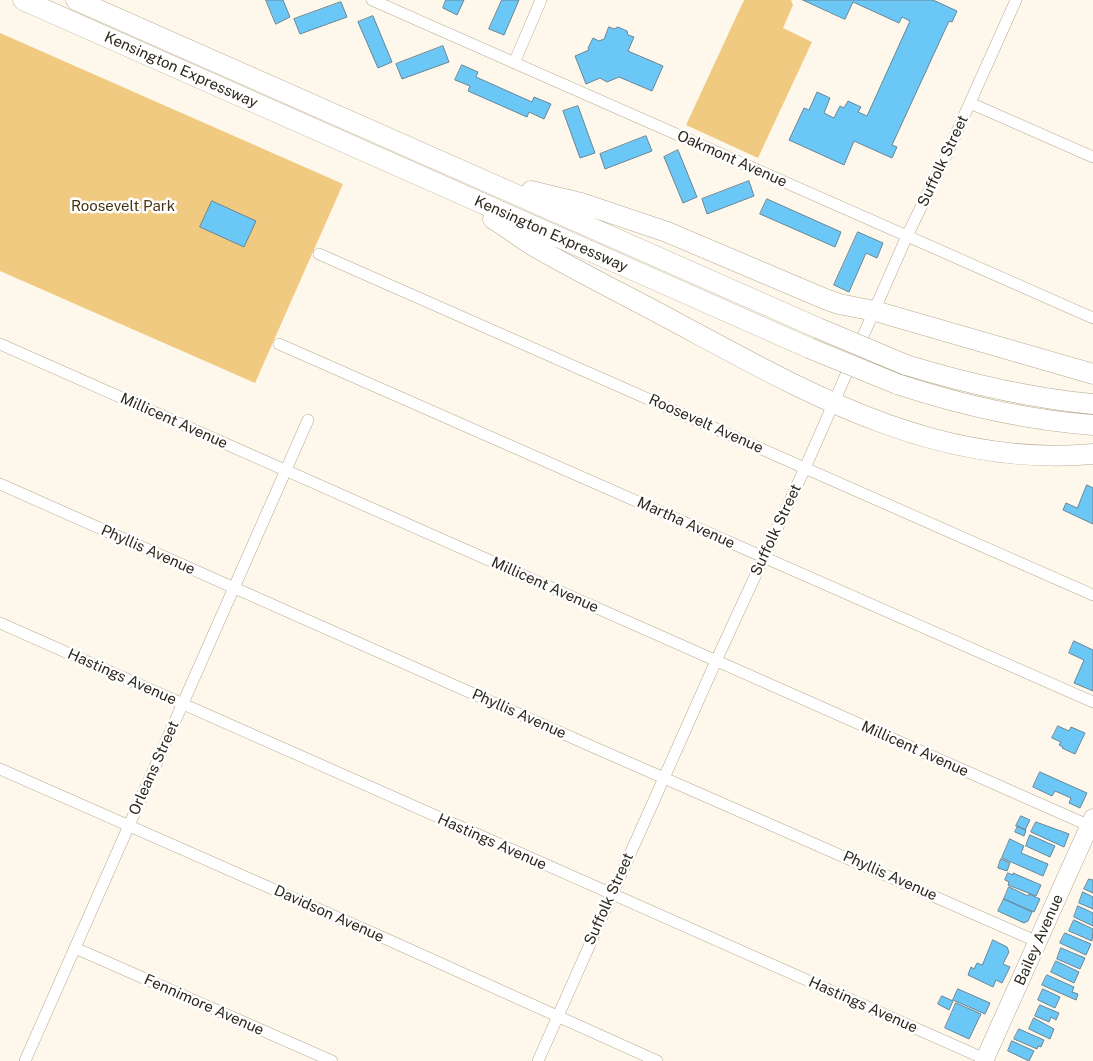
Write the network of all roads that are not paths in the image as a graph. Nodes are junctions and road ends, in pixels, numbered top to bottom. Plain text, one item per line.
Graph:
1 (23, 0) edge
2 (76, 0) edge
3 (372, 0) edge
4 (541, 0) edge
5 (1016, 0) edge
6 (514, 63) junction
7 (970, 103) junction
8 (1093, 157) edge
9 (476, 177) junction
10 (448, 188) junction
11 (907, 236) junction
12 (320, 254) dead end
13 (874, 311) junction
14 (1093, 318) edge
15 (0, 344) edge
16 (279, 344) dead end
17 (1093, 374) edge
18 (834, 404) junction
19 (1093, 404) edge
20 (308, 420) dead end
21 (1093, 425) edge
22 (1093, 454) edge
23 (805, 468) junction
24 (286, 471) junction
25 (0, 484) edge
26 (763, 557) junction
27 (234, 588) junction
28 (1093, 595) edge
29 (0, 623) edge
30 (716, 660) junction
31 (1093, 702) edge
32 (182, 704) junction
33 (0, 769) edge
34 (663, 777) junction
35 (1091, 822) edge
36 (129, 826) junction
37 (612, 894) junction
38 (1038, 942) junction
39 (74, 948) junction
40 (558, 1016) junction
41 (984, 1060) edge
42 (24, 1061) edge
43 (332, 1061) edge
44 (538, 1061) edge
45 (657, 1061) edge

1 - 10 highway, Kensington Expressway
2 - 9 highway, Kensington Expressway
3 - 6 street, Oakmont Avenue
4 - 6 street
5 - 7 street, Suffolk Street
6 - 11 street, Oakmont Avenue
7 - 8 street
7 - 11 street, Suffolk Street
9 - 13 highway
9 - 19 highway, Kensington Expressway, bridge
10 - 18 highway
10 - 21 highway, Kensington Expressway, bridge
11 - 13 street, Suffolk Street
11 - 14 street, Oakmont Avenue
12 - 23 street, Roosevelt Avenue
13 - 17 highway
13 - 18 street, Suffolk Street
15 - 24 street, Millicent Avenue
16 - 26 street, Martha Avenue
18 - 22 highway
18 - 23 street, Suffolk Street
20 - 24 street, Orleans Street
23 - 26 street, Suffolk Street
23 - 28 street, Roosevelt Avenue
24 - 27 street, Orleans Street
24 - 30 street, Millicent Avenue
25 - 27 street, Phyllis Avenue
26 - 30 street, Suffolk Street
26 - 31 street, Martha Avenue
27 - 32 street, Orleans Street
27 - 34 street, Phyllis Avenue
29 - 32 street, Hastings Avenue
30 - 34 street, Suffolk Street
30 - 35 street, Millicent Avenue
32 - 36 street, Orleans Street
32 - 37 street, Hastings Avenue
33 - 36 street, Davidson Avenue
34 - 37 street, Suffolk Street
34 - 38 street, Phyllis Avenue
35 - 38 main road, Bailey Avenue
36 - 39 street, Orleans Street
36 - 40 street, Davidson Avenue
37 - 40 street, Suffolk Street
37 - 41 street, Hastings Avenue
38 - 41 main road, Bailey Avenue
39 - 42 street, Orleans Street
39 - 43 street, Fennimore Avenue
40 - 44 street, Suffolk Street
40 - 45 street, Davidson Avenue

